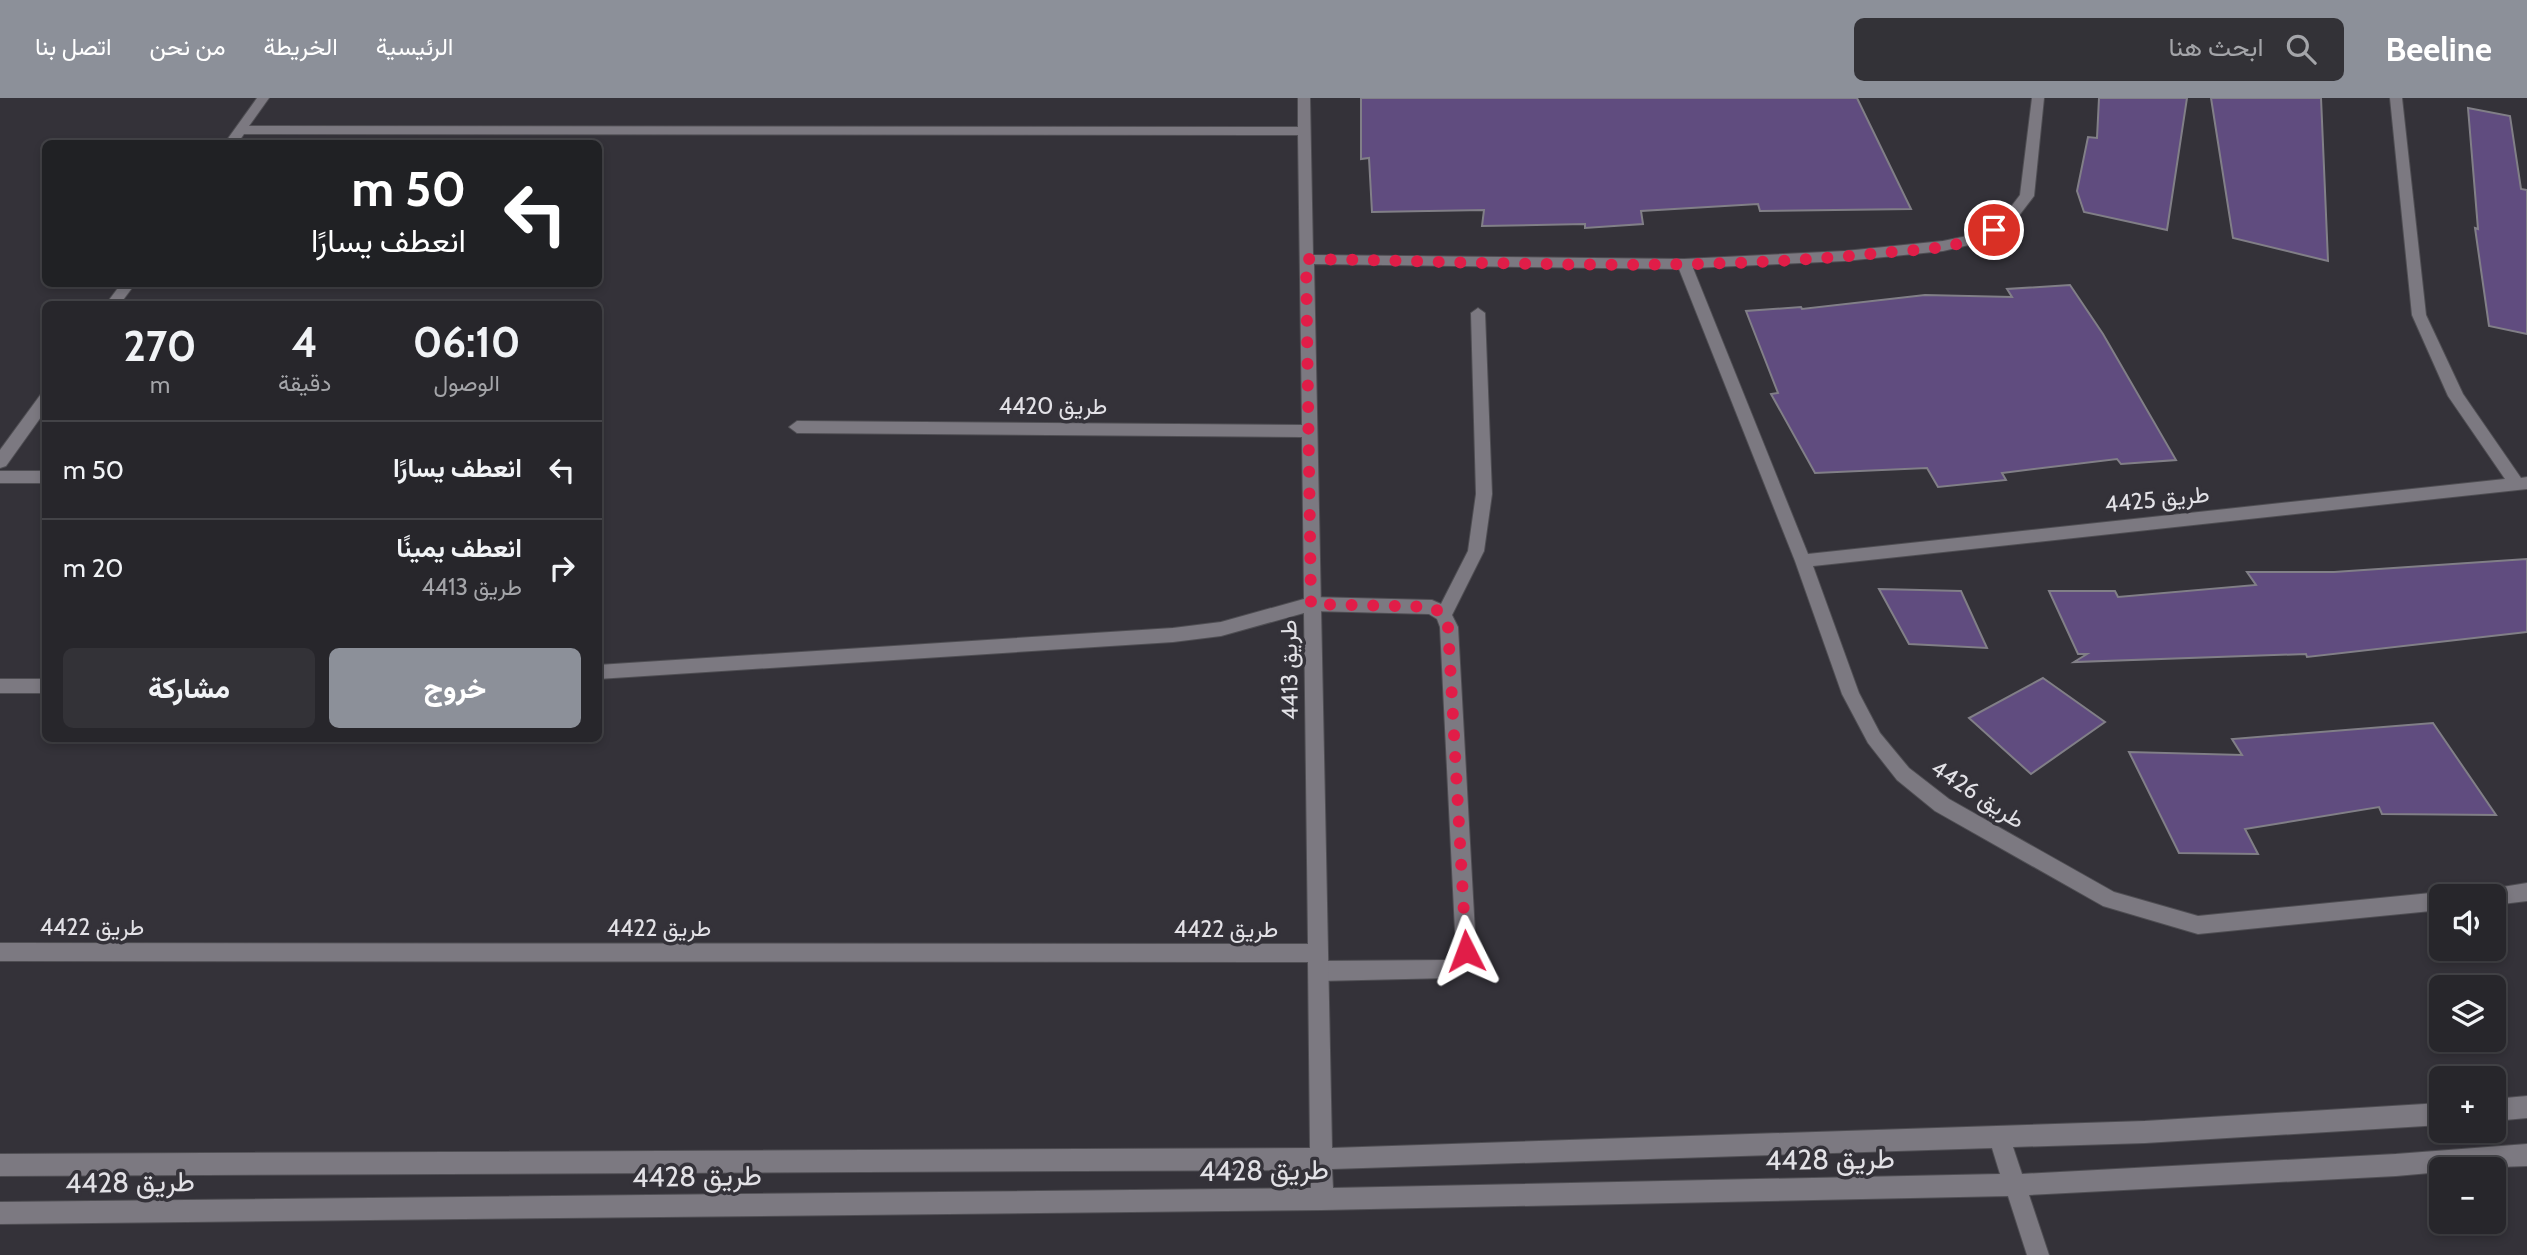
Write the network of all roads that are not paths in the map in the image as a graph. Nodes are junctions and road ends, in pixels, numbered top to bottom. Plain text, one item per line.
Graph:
1 (263, 98) edge
2 (1304, 98) edge
3 (2038, 98) edge
4 (2396, 98) edge
5 (240, 130) junction
6 (1304, 131) junction
7 (233, 140) edge
8 (1306, 259) junction
9 (1684, 264) junction
10 (1478, 313) dead end
11 (42, 404) edge
12 (797, 427) dead end
13 (1309, 431) junction
14 (0, 462) edge
15 (0, 477) edge
16 (42, 477) edge
17 (2522, 483) edge
18 (1803, 561) junction
19 (1311, 604) junction
20 (1444, 615) junction
21 (602, 672) edge
22 (0, 686) edge
23 (42, 686) edge
24 (2527, 892) edge
25 (2506, 894) edge
26 (2429, 902) edge
27 (0, 952) edge
28 (1318, 962) junction
29 (2527, 1107) edge
30 (2506, 1109) edge
31 (2429, 1115) edge
32 (1999, 1136) junction
33 (2527, 1155) edge
34 (1321, 1158) junction
35 (0, 1165) edge
36 (2015, 1185) junction
37 (1322, 1199) junction
38 (0, 1213) edge
39 (2038, 1255) edge

1 - 5 street
2 - 6 street, طريق 4413
3 - 9 street
4 - 17 street, طريق 4425
5 - 6 street
5 - 7 street
6 - 8 street, طريق 4413
8 - 9 street
8 - 13 street, طريق 4413
9 - 18 street, طريق 4426
10 - 20 street
11 - 14 street
12 - 13 street, طريق 4420
13 - 19 street, طريق 4413
15 - 16 street
17 - 18 street, طريق 4425
18 - 26 street, طريق 4426
19 - 20 street
19 - 21 street
19 - 28 street, طريق 4413
20 - 28 street, طريق 4422
22 - 23 street
24 - 25 street
27 - 28 street, طريق 4422
28 - 34 street, طريق 4413
29 - 30 street
31 - 32 street, طريق 4428
32 - 34 street, طريق 4428
32 - 36 street
33 - 36 street, طريق 4428
34 - 35 street, طريق 4428
34 - 37 street, طريق 4413
36 - 37 street, طريق 4428
36 - 39 street
37 - 38 street, طريق 4428

